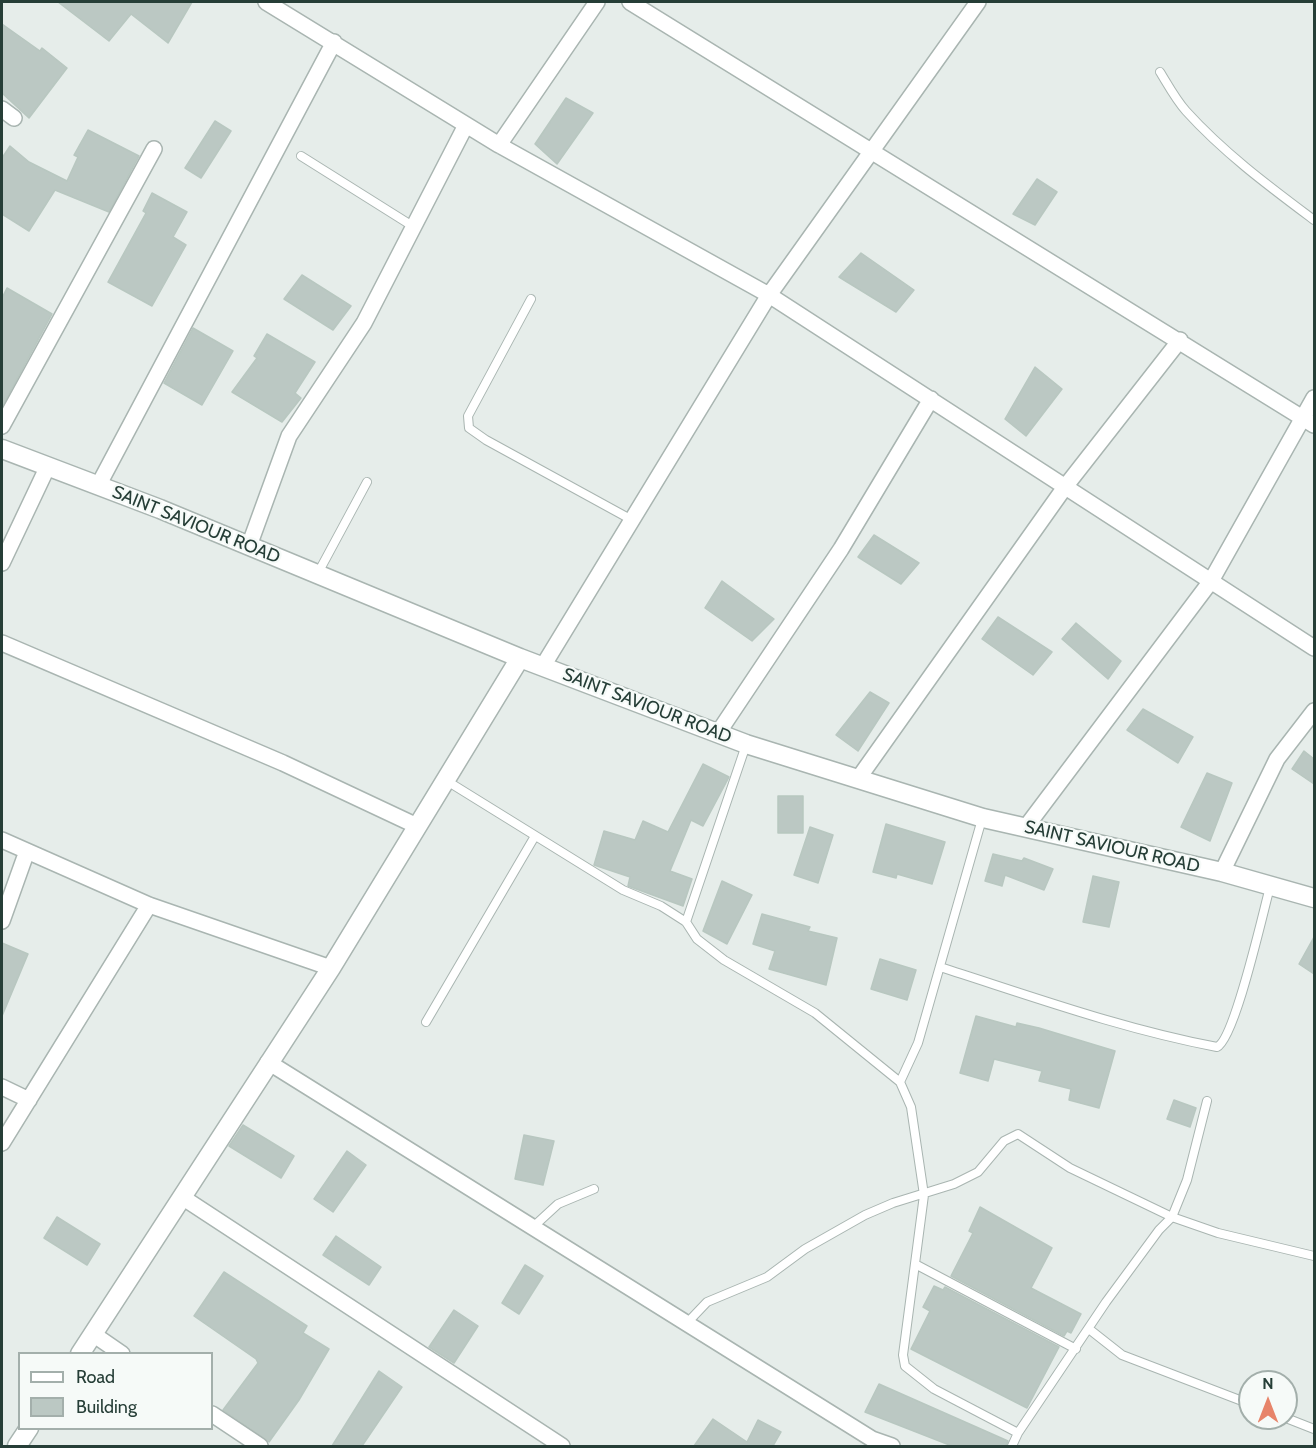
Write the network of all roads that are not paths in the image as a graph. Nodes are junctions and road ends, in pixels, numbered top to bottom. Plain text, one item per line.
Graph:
1 (266, 2) edge
2 (597, 2) edge
3 (630, 2) edge
4 (978, 2) edge
5 (334, 42) junction
6 (1160, 72) dead end
7 (466, 125) junction
8 (499, 145) junction
9 (154, 149) dead end
10 (873, 151) junction
11 (301, 156) dead end
12 (1314, 220) edge
13 (414, 227) junction
14 (769, 295) junction
15 (531, 299) dead end
16 (1180, 340) junction
17 (1314, 398) edge
18 (931, 399) junction
19 (1308, 421) edge
20 (2, 426) edge
21 (2, 449) edge
22 (47, 468) junction
23 (367, 482) dead end
24 (98, 486) junction
25 (1065, 487) junction
26 (632, 520) junction
27 (249, 546) junction
28 (2, 562) edge
29 (317, 574) junction
30 (1210, 581) junction
31 (2, 643) edge
32 (1314, 648) edge
33 (519, 658) junction
34 (543, 666) junction
35 (1314, 711) edge
36 (718, 733) junction
37 (746, 744) junction
38 (858, 779) junction
39 (445, 780) junction
40 (983, 818) junction
41 (417, 826) junction
42 (1026, 827) junction
43 (535, 836) junction
44 (2, 840) edge
45 (27, 851) junction
46 (1222, 873) junction
47 (1270, 885) junction
48 (1314, 898) edge
49 (149, 905) junction
50 (2, 921) edge
51 (686, 922) junction
52 (940, 967) junction
53 (331, 968) junction
54 (426, 1022) dead end
55 (268, 1062) junction
56 (900, 1082) junction
57 (2, 1087) edge
58 (29, 1100) junction
59 (1207, 1101) dead end
60 (2, 1143) edge
61 (594, 1189) dead end
62 (924, 1195) junction
63 (182, 1197) junction
64 (1172, 1217) junction
65 (533, 1227) junction
66 (1314, 1256) edge
67 (915, 1264) junction
68 (687, 1323) junction
69 (1089, 1329) junction
70 (93, 1334) junction
71 (1076, 1349) junction
72 (81, 1352) edge
73 (120, 1352) edge
74 (1238, 1399) edge
75 (213, 1415) edge
76 (1298, 1423) edge
77 (1314, 1429) edge
78 (28, 1430) edge
79 (1018, 1433) junction
80 (539, 1440) edge
81 (17, 1446) edge
82 (260, 1446) edge
83 (562, 1446) edge
84 (892, 1446) edge
85 (1012, 1446) edge

1 - 5 street
2 - 8 street
3 - 10 street
4 - 10 street
5 - 7 street
5 - 24 street
6 - 12 lane
7 - 8 street
7 - 13 street
8 - 14 street
9 - 20 street
10 - 14 street
10 - 16 street
11 - 13 lane
13 - 27 street
14 - 18 street
14 - 26 street
15 - 26 lane
16 - 19 street
16 - 25 street
17 - 19 street
18 - 25 street
18 - 36 street
19 - 30 street
21 - 22 street, SAINT SAVIOUR ROAD
22 - 24 street, SAINT SAVIOUR ROAD
22 - 28 street
23 - 29 lane
24 - 27 street, SAINT SAVIOUR ROAD
25 - 30 street
25 - 38 street
26 - 34 street
27 - 29 street, SAINT SAVIOUR ROAD
29 - 33 street, SAINT SAVIOUR ROAD
30 - 32 street
30 - 42 street
31 - 41 street
33 - 34 street, SAINT SAVIOUR ROAD
33 - 39 street
34 - 36 street, SAINT SAVIOUR ROAD
35 - 46 street
36 - 37 street, SAINT SAVIOUR ROAD
37 - 38 street, SAINT SAVIOUR ROAD
37 - 51 lane
38 - 40 street, SAINT SAVIOUR ROAD
39 - 41 street
39 - 43 lane
40 - 42 street, SAINT SAVIOUR ROAD
40 - 52 lane
41 - 53 street
42 - 46 street, SAINT SAVIOUR ROAD
43 - 51 lane
43 - 54 lane
44 - 45 street
45 - 49 street
45 - 50 street
46 - 47 street, SAINT SAVIOUR ROAD
47 - 48 street, SAINT SAVIOUR ROAD
47 - 52 lane
49 - 53 street
49 - 58 street
51 - 56 lane
52 - 56 lane
53 - 55 street
55 - 63 street
55 - 65 street
56 - 62 lane
57 - 58 street
58 - 60 street
59 - 64 lane
61 - 65 lane
62 - 64 lane
62 - 67 lane
62 - 68 lane
63 - 70 street
63 - 80 street
64 - 66 lane
64 - 69 lane
65 - 68 street
67 - 71 lane
67 - 79 lane
68 - 84 street
69 - 71 lane
69 - 74 lane
70 - 72 street
70 - 73 street
71 - 79 lane
75 - 82 street
76 - 77 lane
78 - 81 street
79 - 85 lane
80 - 83 street

